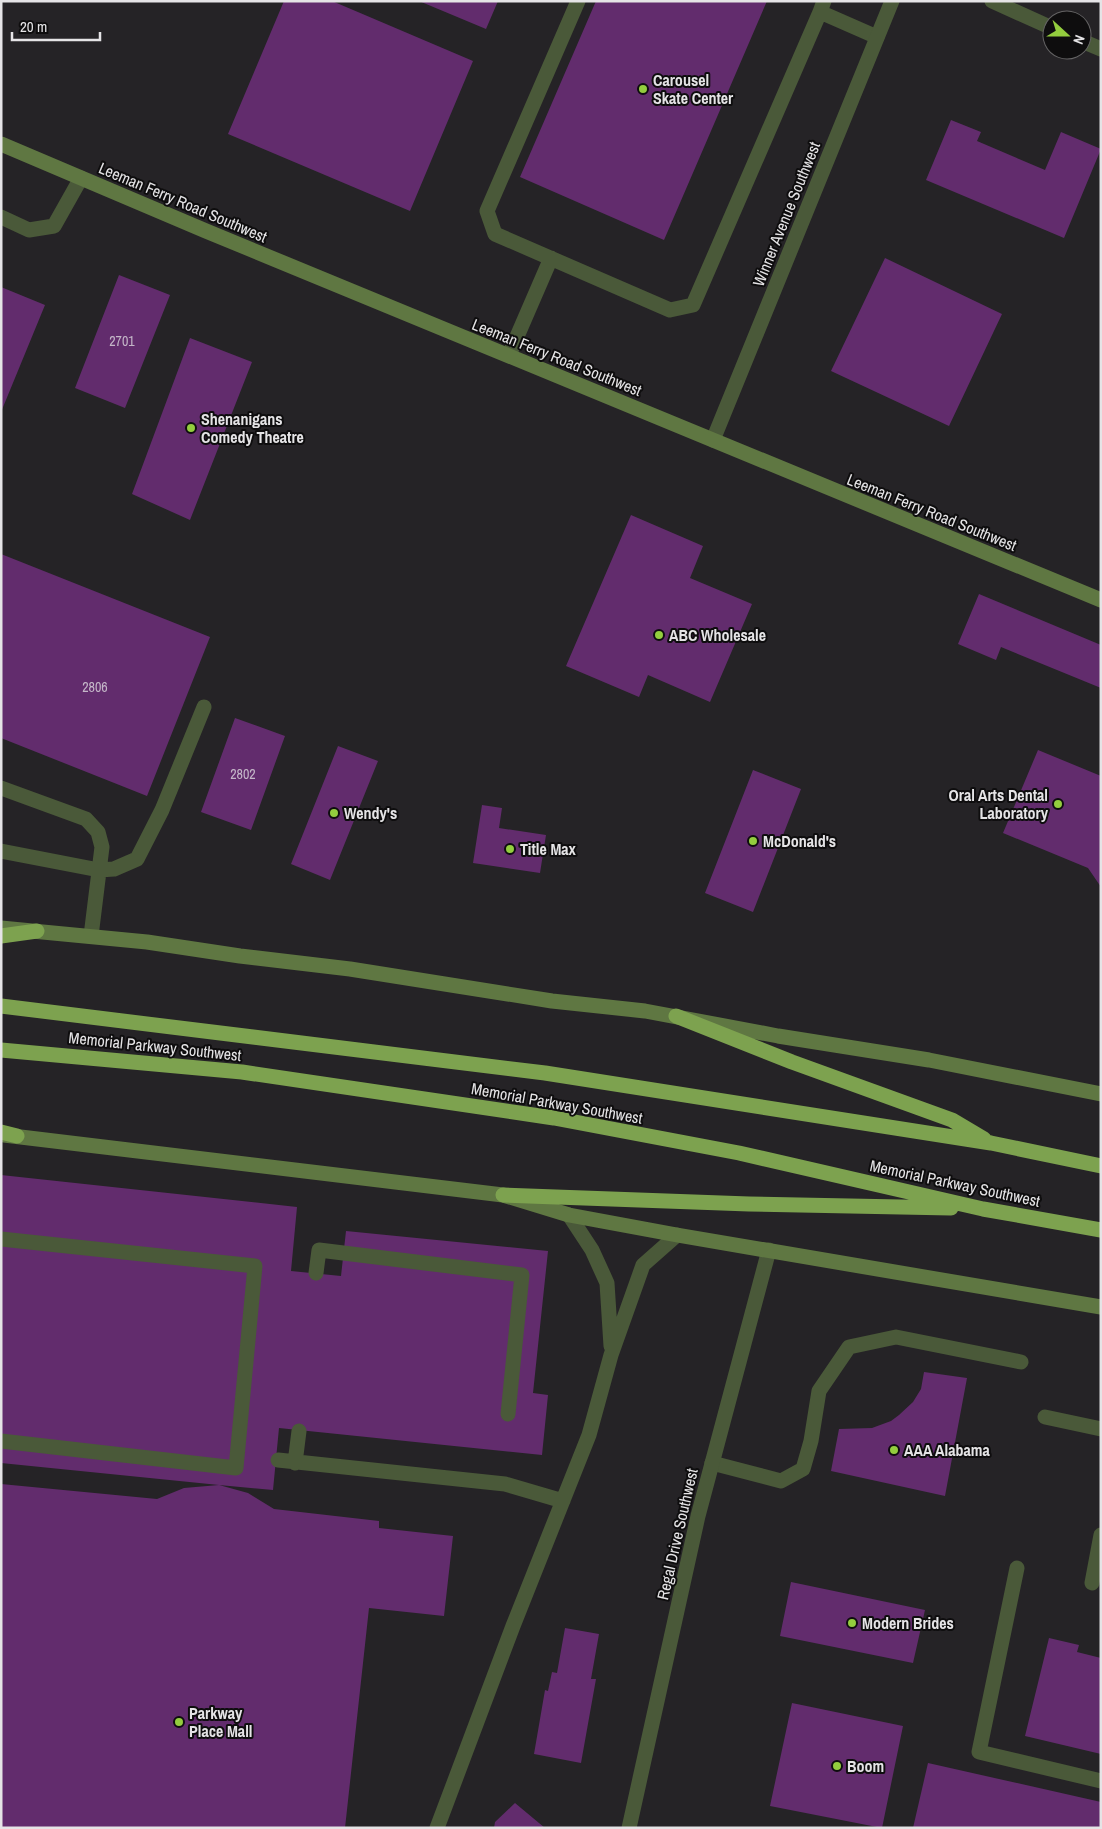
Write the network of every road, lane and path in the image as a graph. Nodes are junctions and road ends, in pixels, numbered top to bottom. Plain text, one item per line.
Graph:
1 (578, 1) edge
2 (892, 1) edge
3 (992, 1) edge
4 (822, 7) edge
5 (1042, 24) edge
6 (877, 37) junction
7 (1, 144) edge
8 (81, 178) junction
9 (1, 217) edge
10 (551, 258) junction
11 (509, 355) junction
12 (713, 440) junction
13 (1101, 600) edge
14 (204, 707) dead end
15 (1, 788) edge
16 (1, 851) edge
17 (99, 870) junction
18 (1, 928) edge
19 (37, 931) junction
20 (1, 936) edge
21 (91, 936) junction
22 (1, 1006) edge
23 (676, 1016) junction
24 (1, 1050) edge
25 (1101, 1094) edge
26 (1, 1134) edge
27 (17, 1136) joint
28 (991, 1143) junction
29 (1101, 1166) edge
30 (503, 1196) junction
31 (983, 1209) junction
32 (569, 1214) junction
33 (1101, 1230) edge
34 (677, 1235) junction
35 (1, 1239) edge
36 (769, 1250) junction
37 (316, 1273) dead end
38 (1101, 1307) edge
39 (611, 1355) junction
40 (1021, 1362) dead end
41 (508, 1414) dead end
42 (1045, 1417) dead end
43 (1101, 1428) edge
44 (299, 1431) dead end
45 (1, 1441) edge
46 (278, 1460) dead end
47 (296, 1463) junction
48 (712, 1463) junction
49 (563, 1501) junction
50 (1101, 1535) edge
51 (1017, 1568) dead end
52 (1092, 1583) dead end
53 (1101, 1781) edge
54 (437, 1828) edge
55 (628, 1828) edge

1 - 10 street
2 - 6 street, Winner Avenue Southwest
3 - 5 street
4 - 6 street
4 - 10 street
6 - 12 street, Winner Avenue Southwest
7 - 8 main road, Leeman Ferry Road Southwest
8 - 9 street
8 - 11 main road, Leeman Ferry Road Southwest
10 - 11 street
11 - 12 main road, Leeman Ferry Road Southwest
12 - 13 main road, Leeman Ferry Road Southwest
14 - 17 street
15 - 17 street
16 - 17 street
17 - 21 street
18 - 19 main road
19 - 20 highway
19 - 21 main road
21 - 23 main road
22 - 28 highway, Memorial Parkway Southwest
23 - 25 main road
23 - 28 highway
24 - 31 highway, Memorial Parkway Southwest
26 - 27 highway
27 - 30 main road
28 - 29 highway, Memorial Parkway Southwest
30 - 31 highway
30 - 32 main road
31 - 33 highway, Memorial Parkway Southwest
32 - 34 main road
32 - 39 street
34 - 36 main road
34 - 39 street
35 - 45 street
36 - 38 main road
36 - 48 street, Regal Drive Southwest
37 - 41 street
39 - 49 street
40 - 48 street
42 - 43 street
44 - 47 street
46 - 47 street
47 - 49 street
48 - 55 street, Regal Drive Southwest
49 - 54 street
50 - 52 street
51 - 53 street

